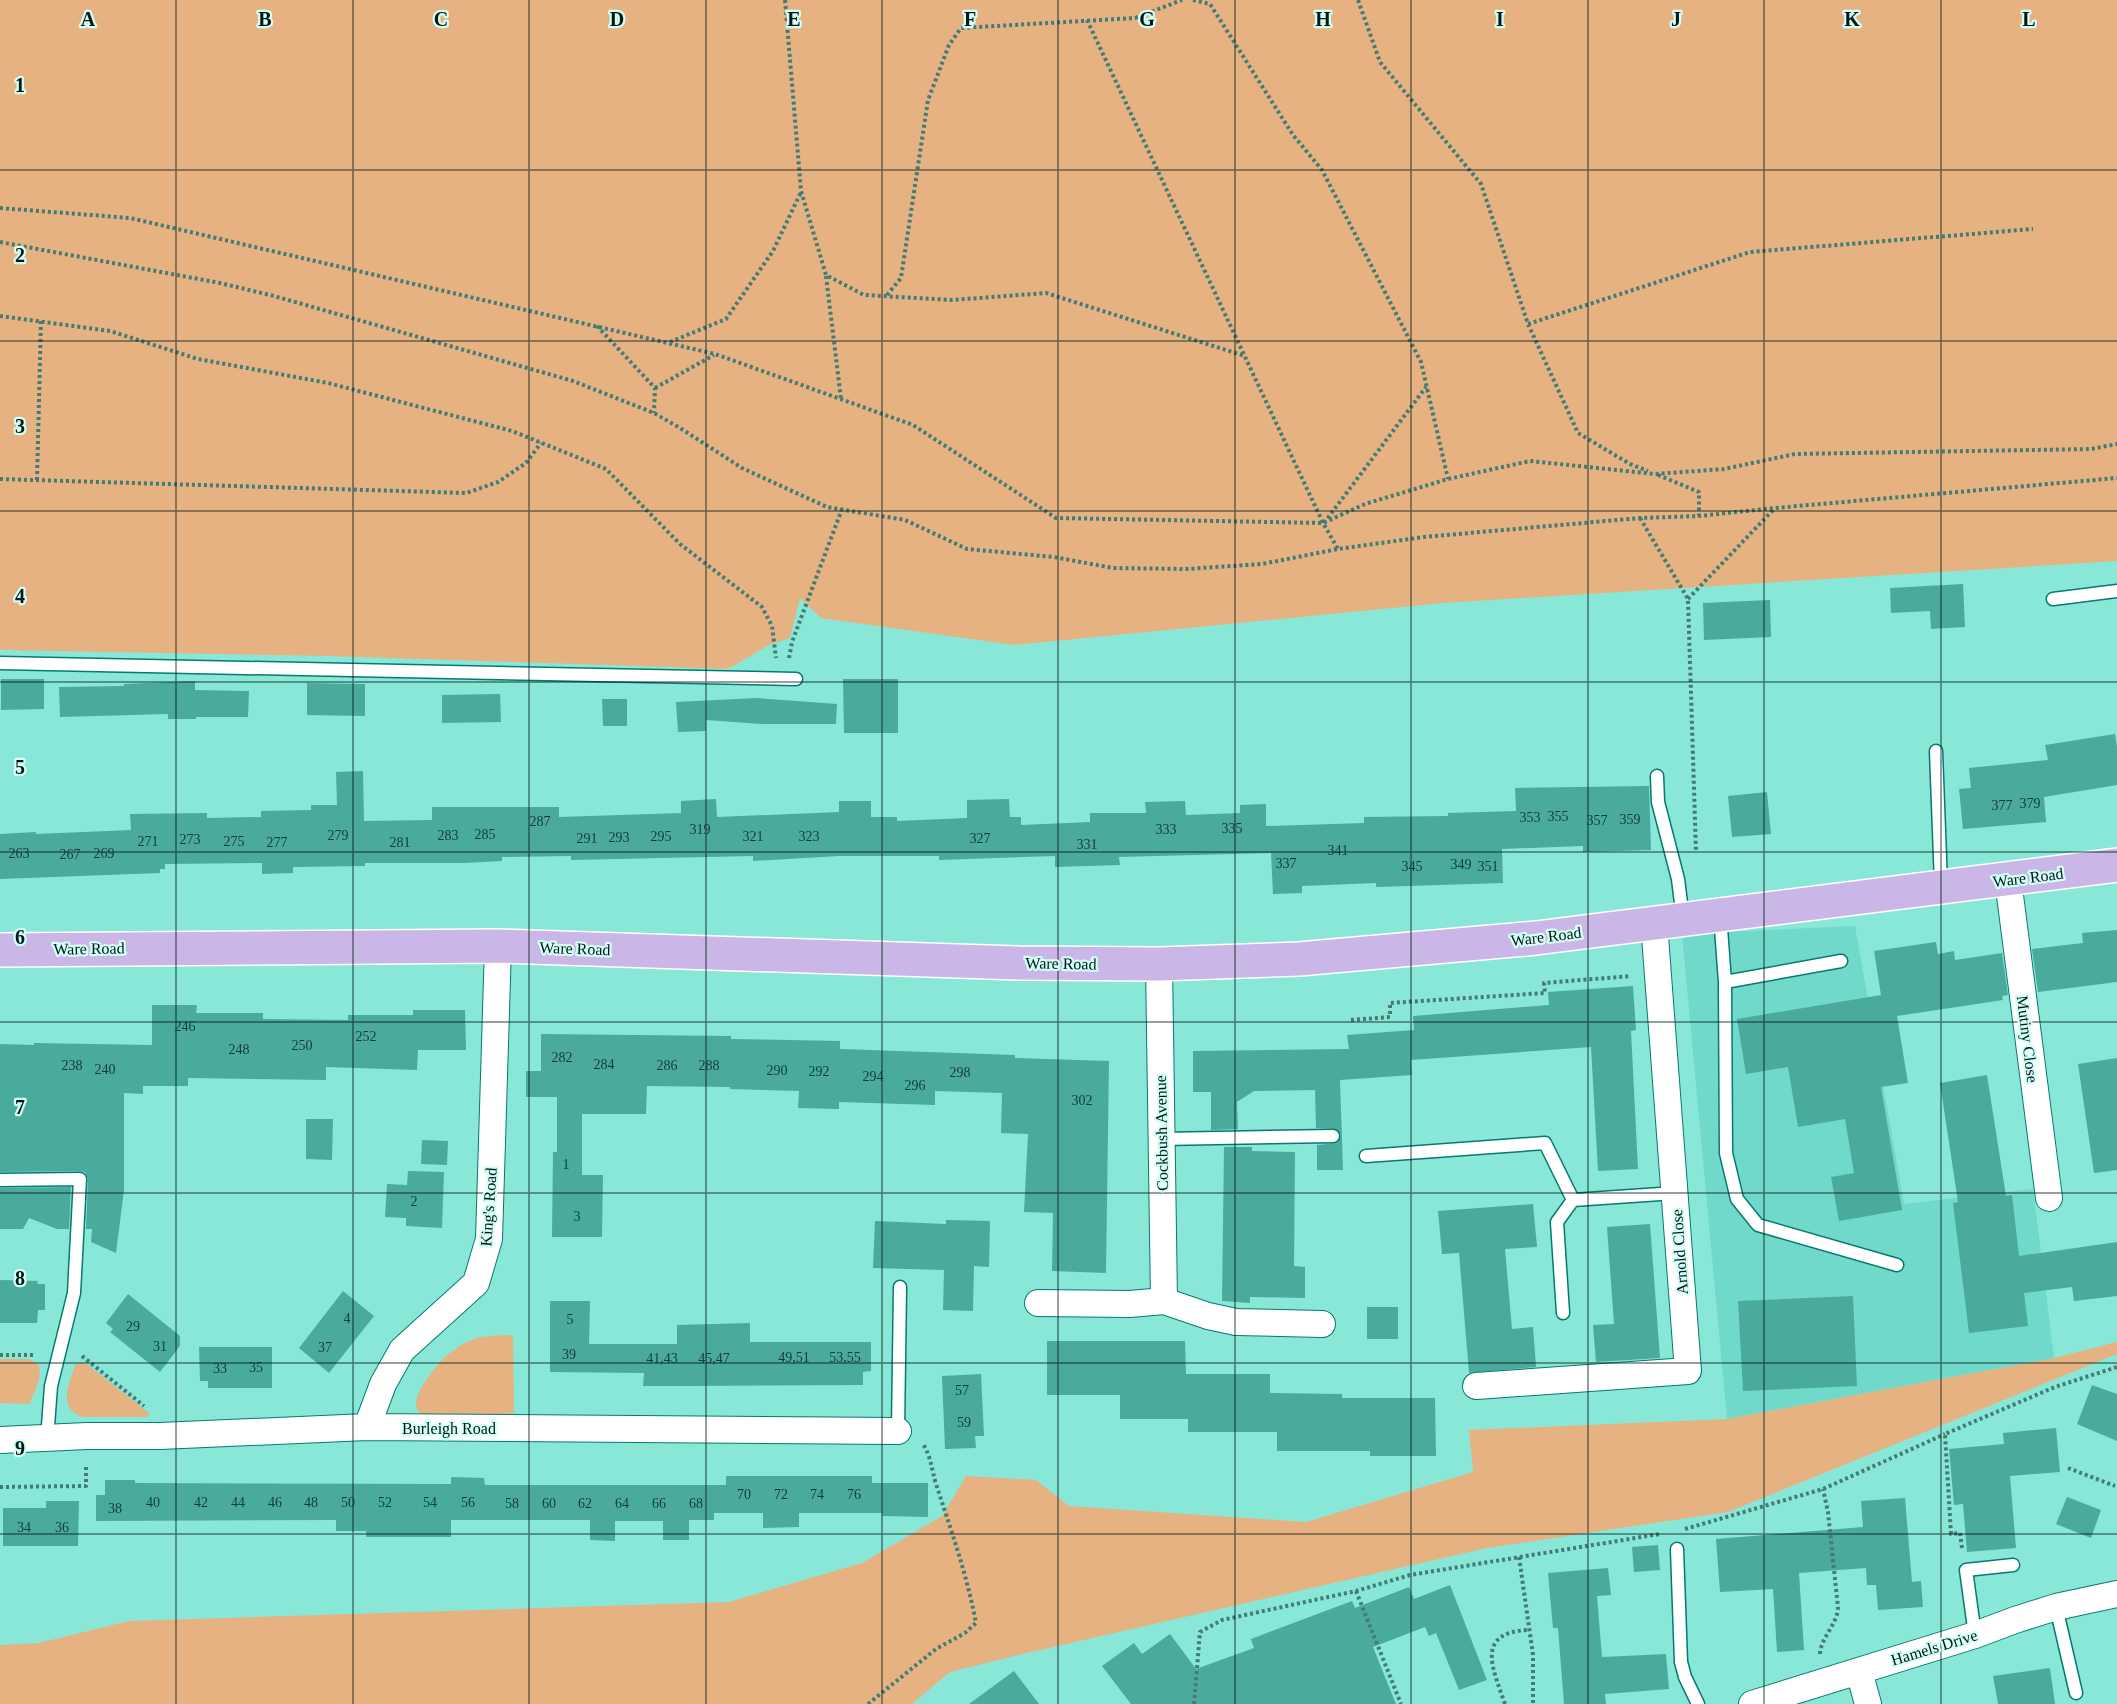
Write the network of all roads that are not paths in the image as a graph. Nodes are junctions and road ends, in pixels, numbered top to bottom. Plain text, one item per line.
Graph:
1 (2117, 591) edge
2 (2053, 599) dead end
3 (0, 663) edge
4 (786, 679) road end
5 (1936, 751) dead end
6 (1657, 776) dead end
7 (2117, 865) edge
8 (2008, 880) junction
9 (1941, 888) junction
10 (1720, 914) junction
11 (1669, 921) junction
12 (498, 946) junction
13 (0, 950) edge
14 (1841, 961) dead end
15 (1159, 964) junction
16 (1725, 982) junction
17 (1333, 1136) dead end
18 (1161, 1139) junction
19 (1366, 1156) dead end
20 (0, 1180) edge
21 (1675, 1193) junction
22 (2049, 1198) dead end
23 (1573, 1200) junction
24 (1897, 1265) dead end
25 (900, 1287) dead end
26 (1164, 1301) junction
27 (1038, 1303) dead end
28 (1563, 1313) dead end
29 (1322, 1324) dead end
30 (1476, 1386) dead end
31 (367, 1427) junction
32 (898, 1431) joint
33 (47, 1439) junction
34 (0, 1440) edge
35 (1677, 1549) dead end
36 (2013, 1565) dead end
37 (2117, 1594) edge
38 (2056, 1607) junction
39 (1975, 1635) junction
40 (1858, 1671) junction
41 (2076, 1693) dead end
42 (1698, 1704) edge
43 (1752, 1704) edge
44 (1868, 1704) edge

1 - 2 lane
3 - 4 lane
5 - 9 lane
6 - 11 lane
7 - 8 main road, Ware Road
8 - 9 main road, Ware Road
8 - 22 street, Mutiny Close
9 - 10 main road, Ware Road
10 - 11 main road, Ware Road
10 - 16 lane
11 - 15 main road, Ware Road
11 - 21 street, Arnold Close
12 - 13 main road, Ware Road
12 - 15 main road, Ware Road
12 - 31 street, King's Road
14 - 16 lane
15 - 18 street, Cockbush Avenue
16 - 24 lane
17 - 18 lane
18 - 26 street, Cockbush Avenue
19 - 23 lane
20 - 33 lane
21 - 23 lane
21 - 30 street, Arnold Close
23 - 28 lane
25 - 32 lane
26 - 27 street
26 - 29 street
31 - 32 street, Burleigh Road
31 - 33 street, Burleigh Road
33 - 34 street, Burleigh Road
35 - 42 lane
36 - 39 lane
37 - 38 street, Hamels Drive
38 - 39 street, Hamels Drive
38 - 41 lane
39 - 40 street, Hamels Drive
40 - 43 street, Hamels Drive
40 - 44 street

